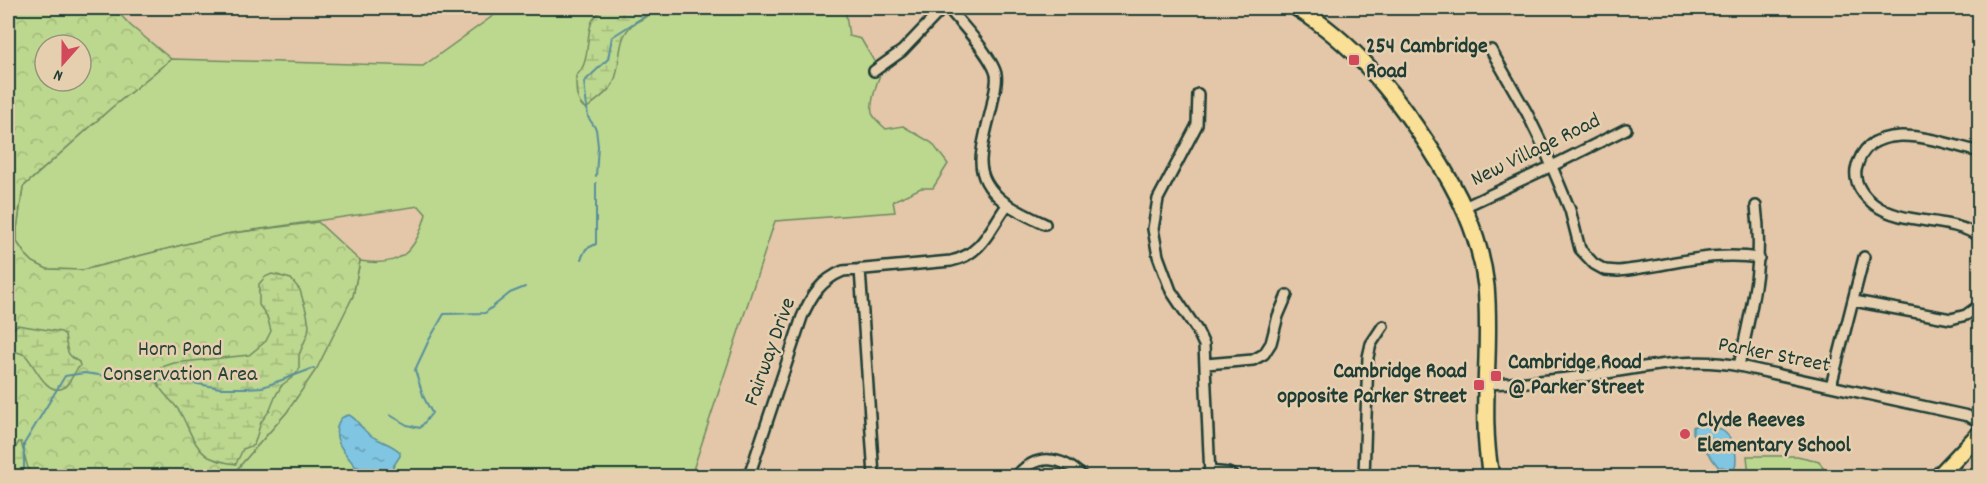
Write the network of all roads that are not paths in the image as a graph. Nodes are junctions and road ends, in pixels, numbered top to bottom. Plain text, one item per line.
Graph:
1 (943, 8) edge
2 (948, 8) edge
3 (1297, 8) edge
4 (1491, 50) dead end
5 (874, 71) dead end
6 (1198, 94) dead end
7 (1626, 129) dead end
8 (1980, 152) edge
9 (1552, 166) junction
10 (1008, 204) junction
11 (1756, 206) dead end
12 (1464, 207) junction
13 (1046, 224) dead end
14 (1980, 237) edge
15 (1864, 257) dead end
16 (1759, 258) junction
17 (860, 269) junction
18 (1287, 295) dead end
19 (1854, 300) junction
20 (1980, 305) edge
21 (1383, 326) dead end
22 (1206, 364) junction
23 (1739, 366) junction
24 (1486, 384) junction
25 (1831, 386) junction
26 (1980, 423) edge
27 (1980, 433) edge
28 (1210, 474) edge
29 (749, 477) edge
30 (874, 477) edge
31 (1016, 477) edge
32 (1082, 477) edge
33 (1234, 477) edge
34 (1364, 477) edge
35 (1491, 477) edge
36 (1939, 477) edge

1 - 5 street
2 - 10 street
3 - 12 main road
4 - 9 street
6 - 22 street
7 - 9 street, New Village Road
8 - 14 street
9 - 12 street, New Village Road
9 - 16 street
10 - 13 street
10 - 17 street, Fairway Drive
11 - 16 street
12 - 24 main road
15 - 19 street
16 - 23 street
17 - 29 street, Fairway Drive
17 - 30 street
18 - 22 street
19 - 20 street
19 - 25 street
21 - 34 street
22 - 28 street
23 - 24 street, Parker Street
23 - 25 street, Parker Street
24 - 35 main road
25 - 26 street, Parker Street
27 - 36 main road
28 - 33 street
31 - 32 street

